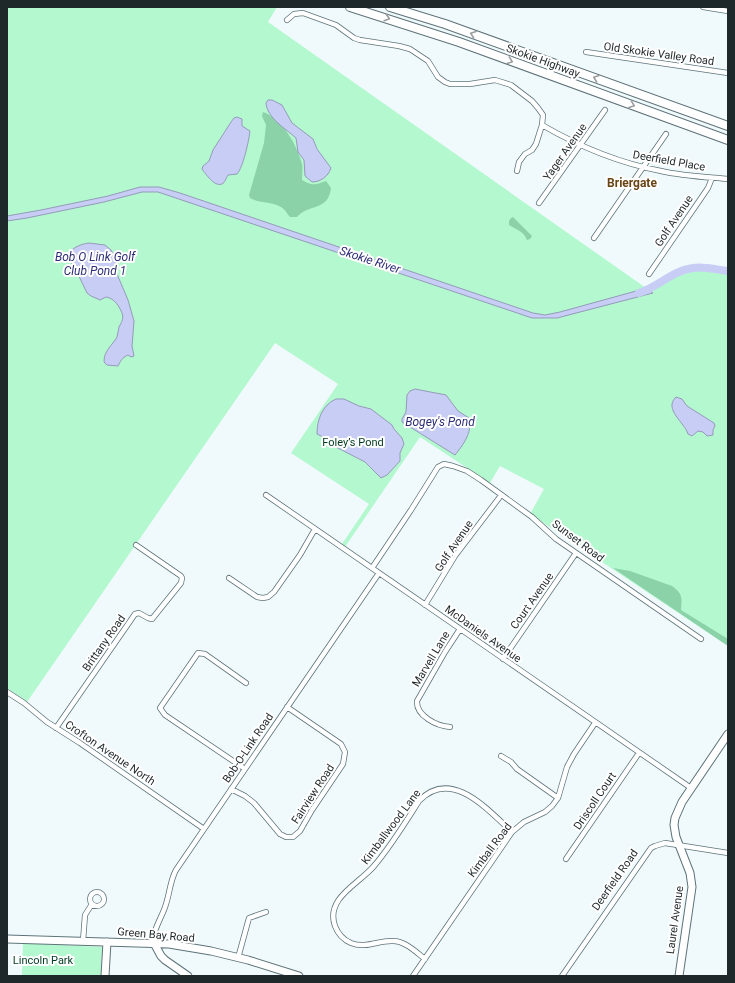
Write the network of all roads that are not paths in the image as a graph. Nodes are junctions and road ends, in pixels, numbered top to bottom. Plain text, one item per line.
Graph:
1 (350, 7) edge
2 (390, 7) edge
3 (703, 7) edge
4 (728, 11) edge
5 (287, 20) dead end
6 (586, 52) dead end
7 (728, 73) edge
8 (605, 110) dead end
9 (685, 110) junction
10 (728, 122) edge
11 (542, 125) junction
12 (728, 126) edge
13 (666, 134) dead end
14 (728, 140) edge
15 (580, 145) junction
16 (644, 167) junction
17 (517, 171) dead end
18 (712, 178) junction
19 (728, 179) edge
20 (539, 204) dead end
21 (594, 238) dead end
22 (649, 274) dead end
23 (266, 495) dead end
24 (499, 498) dead end
25 (315, 529) junction
26 (136, 545) dead end
27 (576, 553) junction
28 (372, 568) junction
29 (379, 573) junction
30 (229, 578) dead end
31 (425, 605) junction
32 (460, 629) junction
33 (701, 639) dead end
34 (503, 659) junction
35 (246, 683) dead end
36 (7, 692) edge
37 (287, 707) junction
38 (595, 723) junction
39 (450, 727) dead end
40 (56, 728) junction
41 (728, 734) edge
42 (639, 753) junction
43 (501, 756) dead end
44 (245, 769) junction
45 (691, 788) junction
46 (232, 789) junction
47 (558, 798) junction
48 (204, 829) junction
49 (512, 832) junction
50 (679, 846) junction
51 (728, 853) edge
52 (566, 859) dead end
53 (92, 904) dead end
54 (266, 912) dead end
55 (7, 939) edge
56 (82, 941) junction
57 (107, 942) junction
58 (154, 943) junction
59 (238, 958) junction
60 (425, 959) junction
61 (105, 976) edge
62 (188, 976) edge
63 (299, 976) edge
64 (413, 976) edge
65 (562, 976) edge
66 (679, 976) edge

1 -> 14 highway, Skokie Highway
9 -> 2 highway, Skokie Highway
3 - 4 street
5 - 11 street
6 - 7 street, Old Skokie Valley Road
8 - 15 street, Yager Avenue
9 - 10 highway
9 - 12 highway, Skokie Highway
11 - 15 street, Deerfield Place
11 - 17 street
13 - 16 street
15 - 16 street, Deerfield Place
15 - 20 street, Yager Avenue
16 - 18 street, Deerfield Place
16 - 21 street
18 - 19 street, Deerfield Place
18 - 22 street, Golf Avenue
23 - 25 street, McDaniels Avenue
24 - 31 street, Golf Avenue
25 - 28 street, McDaniels Avenue
25 - 30 street
26 - 40 street, Brittany Road
27 - 28 street, Sunset Road
27 - 33 street, Sunset Road
27 - 34 street, Court Avenue
28 - 29 street, McDaniels Avenue
29 - 31 street, McDaniels Avenue
29 - 37 street, Bob-O-Link Road
31 - 32 street, McDaniels Avenue
32 - 34 street, McDaniels Avenue
32 - 39 street, Marvell Lane
34 - 38 street, McDaniels Avenue
35 - 44 street
36 - 40 street, Crofton Avenue North
37 - 44 street, Bob-O-Link Road
37 - 46 street, Fairview Road
38 - 42 street, McDaniels Avenue
38 - 47 street, Kimball Road
40 - 48 street, Crofton Avenue North
41 - 45 street
42 - 45 street, McDaniels Avenue
42 - 52 street, Driscoll Court
43 - 47 street
44 - 46 street, Bob-O-Link Road
45 - 50 street
46 - 48 street, Bob-O-Link Road
47 - 49 street, Kimball Road
48 - 58 street, Bob-O-Link Road
49 - 60 street, Kimball Road
49 - 60 street, Kimballwood Lane
50 - 51 street, Deerfield Road
50 - 65 street, Deerfield Road
50 - 66 street, Laurel Avenue
53 - 56 street
54 - 59 street
55 - 56 street, Green Bay Road
56 - 57 street, Green Bay Road
57 - 58 street, Green Bay Road
57 - 61 street
58 - 59 street, Green Bay Road
58 - 62 street
59 - 63 street, Green Bay Road
60 - 64 street, Kimball Road

